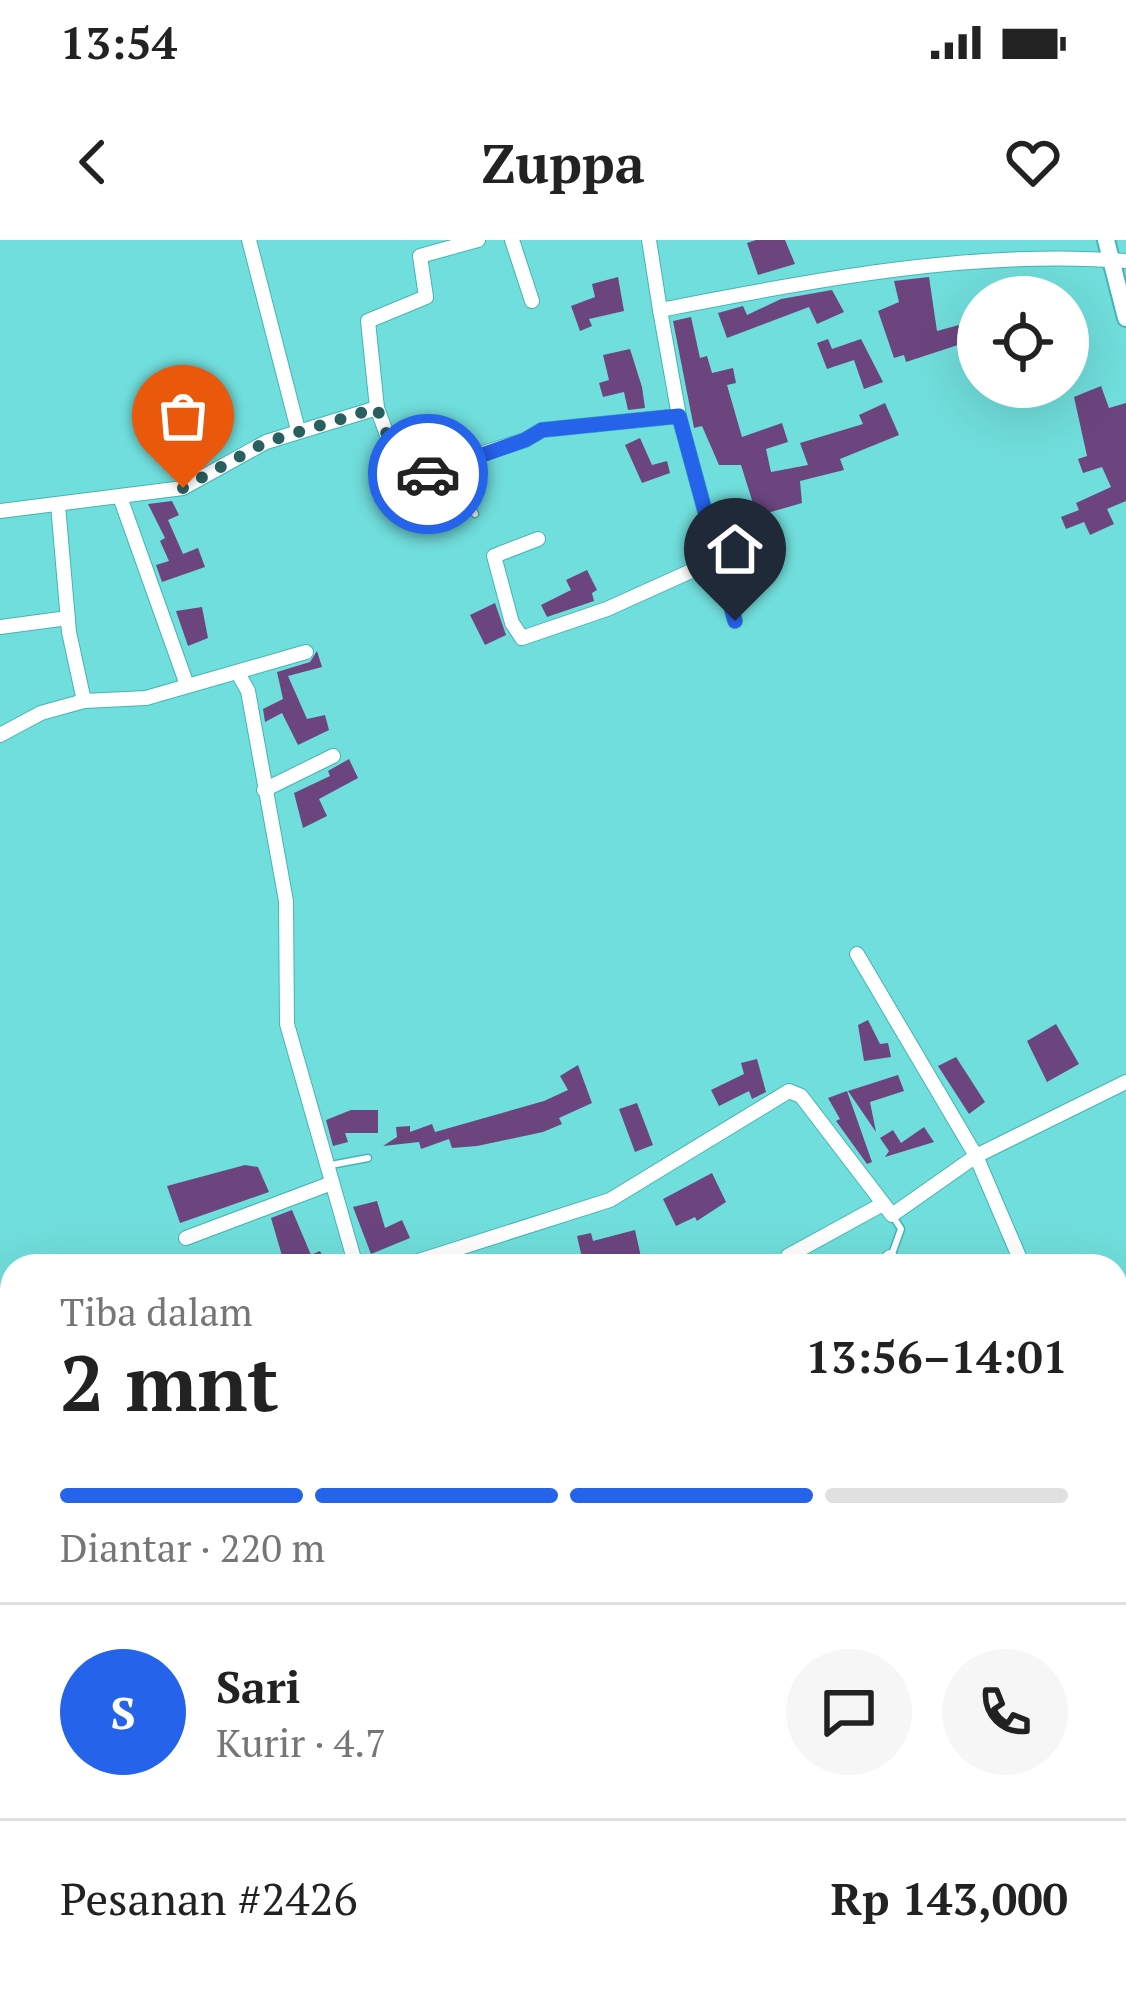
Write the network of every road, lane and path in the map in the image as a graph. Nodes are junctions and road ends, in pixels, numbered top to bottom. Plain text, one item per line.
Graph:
1 (249, 240) edge
2 (478, 240) edge
3 (512, 240) edge
4 (649, 240) edge
5 (1106, 240) edge
6 (1117, 260) edge
7 (532, 301) dead end
8 (660, 310) junction
9 (1126, 316) edge
10 (377, 408) junction
11 (679, 416) junction
12 (298, 430) junction
13 (452, 465) junction
14 (120, 497) junction
15 (58, 505) junction
16 (0, 511) edge
17 (475, 514) dead end
18 (538, 539) dead end
19 (720, 558) junction
20 (68, 618) junction
21 (735, 621) dead end
22 (0, 627) edge
23 (306, 652) dead end
24 (239, 675) junction
25 (187, 685) junction
26 (84, 701) junction
27 (0, 735) edge
28 (333, 756) dead end
29 (264, 790) junction
30 (856, 954) dead end
31 (1126, 1082) edge
32 (976, 1156) junction
33 (368, 1157) dead end
34 (328, 1165) junction
35 (332, 1183) junction
36 (886, 1210) junction
37 (186, 1238) dead end
38 (353, 1254) edge
39 (441, 1254) edge
40 (792, 1254) edge
41 (891, 1254) edge
42 (1018, 1254) edge

1 - 12 street
2 - 10 street
3 - 7 street
4 - 8 street
5 - 6 street
6 - 8 street
6 - 9 street
8 - 11 street
10 - 12 street
10 - 13 street
11 - 13 street
11 - 19 street
12 - 14 street
13 - 17 lane
14 - 15 street
14 - 25 street
15 - 16 street
15 - 20 street
18 - 19 street
19 - 21 street
20 - 22 street
20 - 26 street
23 - 24 street
24 - 25 street
24 - 29 street
25 - 26 street
26 - 27 street
28 - 29 street
29 - 34 street
30 - 32 street
31 - 32 street
32 - 36 street
32 - 42 street
33 - 34 lane
34 - 35 street
35 - 37 street
35 - 38 street
36 - 39 street
36 - 40 street
36 - 41 lane

